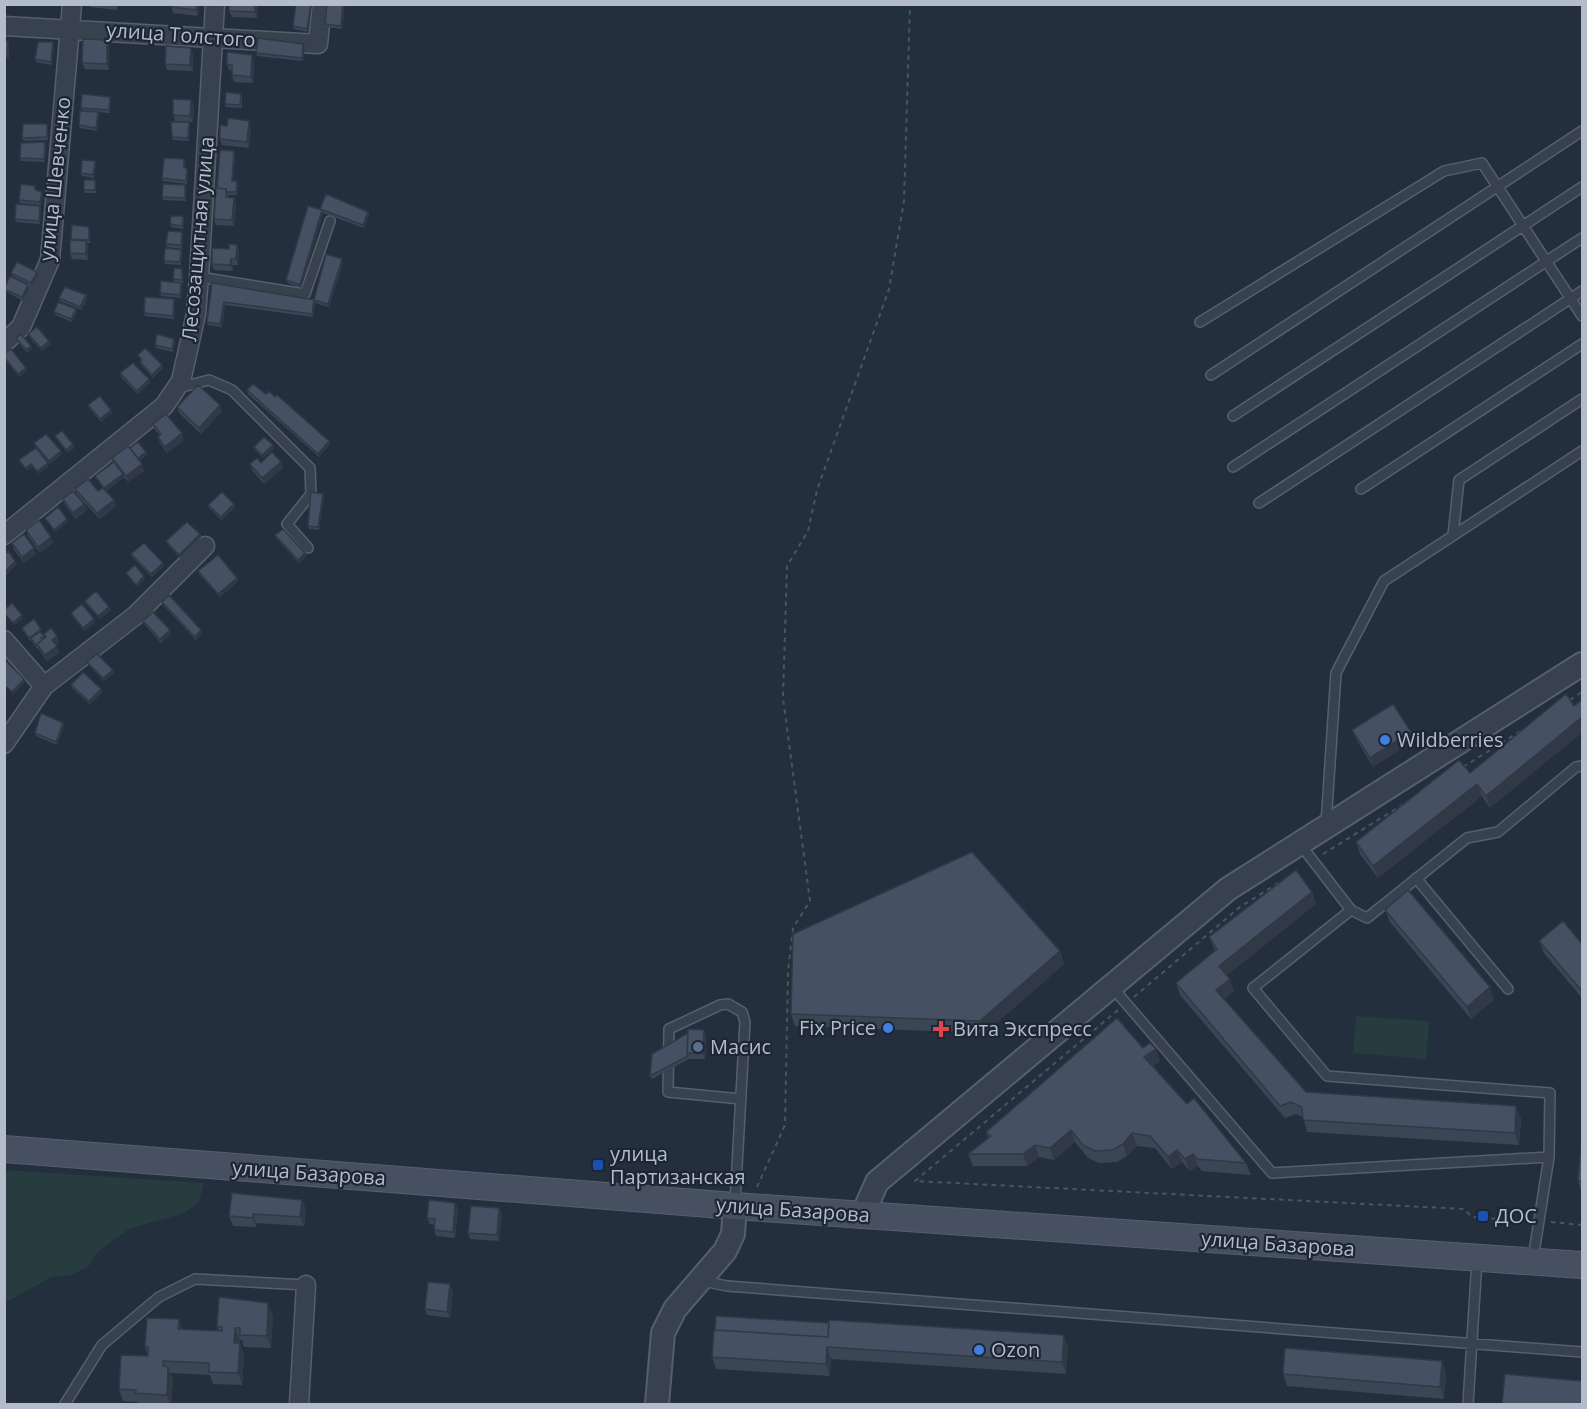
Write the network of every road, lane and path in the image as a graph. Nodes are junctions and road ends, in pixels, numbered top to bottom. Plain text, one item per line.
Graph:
1 (72, 4) edge
2 (214, 4) edge
3 (322, 4) edge
4 (909, 4) edge
5 (4, 26) edge
6 (70, 28) junction
7 (213, 36) junction
8 (1582, 131) edge
9 (1498, 186) junction
10 (1582, 187) edge
11 (330, 221) dead end
12 (1524, 226) junction
13 (1582, 238) edge
14 (1547, 261) junction
15 (199, 277) junction
16 (1582, 291) edge
17 (1571, 298) junction
18 (1582, 316) edge
19 (1200, 322) dead end
20 (4, 343) edge
21 (1582, 344) edge
22 (1211, 375) dead end
23 (176, 389) junction
24 (1582, 399) edge
25 (1233, 416) dead end
26 (1582, 451) edge
27 (1233, 468) dead end
28 (1361, 489) dead end
29 (1259, 502) dead end
30 (4, 535) edge
31 (1453, 536) junction
32 (206, 546) dead end
33 (308, 548) dead end
34 (4, 640) edge
35 (1582, 664) edge
36 (44, 686) junction
37 (1582, 692) edge
38 (1565, 703) edge
39 (1526, 728) edge
40 (4, 744) edge
41 (1582, 766) edge
42 (1456, 771) edge
43 (1415, 796) edge
44 (1326, 827) junction
45 (1306, 852) junction
46 (1416, 878) junction
47 (1351, 910) junction
48 (1508, 989) dead end
49 (1119, 995) junction
50 (741, 1099) junction
51 (4, 1149) edge
52 (1549, 1157) junction
53 (741, 1207) junction
54 (862, 1216) junction
55 (1539, 1222) junction
56 (1582, 1225) edge
57 (1477, 1258) junction
58 (1533, 1262) junction
59 (1582, 1265) edge
60 (701, 1281) junction
61 (306, 1285) joint
62 (1471, 1344) junction
63 (1582, 1352) edge
64 (65, 1404) edge
65 (299, 1404) edge
66 (657, 1404) edge
67 (1468, 1404) edge

1 - 6 street, улица Шевченко
2 - 7 street, Лесозащитная улица
3 - 7 street, улица Толстого
4 - 53 path
5 - 6 street, улица Толстого
6 - 7 street, улица Толстого
6 - 20 street, улица Шевченко
7 - 15 street, Лесозащитная улица
8 - 9 lane
9 - 12 lane
9 - 19 lane
9 - 22 lane
10 - 12 lane
11 - 15 lane
12 - 14 lane
12 - 25 lane
13 - 14 lane
14 - 17 lane
14 - 27 lane
15 - 23 street, Лесозащитная улица
16 - 17 lane
17 - 18 lane
17 - 29 lane
21 - 28 lane
23 - 30 street, Лесозащитная улица
23 - 33 lane
24 - 31 lane
26 - 31 lane
31 - 44 lane
32 - 36 street
34 - 36 street
35 - 44 street
36 - 40 street
37 - 38 path
39 - 42 path
41 - 46 lane
43 - 45 path
44 - 45 street
45 - 47 lane
45 - 49 path
45 - 49 street
46 - 47 lane
46 - 48 lane
47 - 52 lane
49 - 52 lane
49 - 54 street
49 - 55 path
50 - 50 lane
50 - 53 lane
51 - 53 main road, улица Базарова
52 - 55 lane
53 - 54 main road, улица Базарова
53 - 60 street
54 - 57 main road, улица Базарова
55 - 56 path
55 - 58 lane
57 - 58 main road, улица Базарова
57 - 62 lane
58 - 59 main road, улица Базарова
60 - 62 lane
60 - 66 street
61 - 64 lane
61 - 65 street
62 - 63 lane
62 - 67 lane

